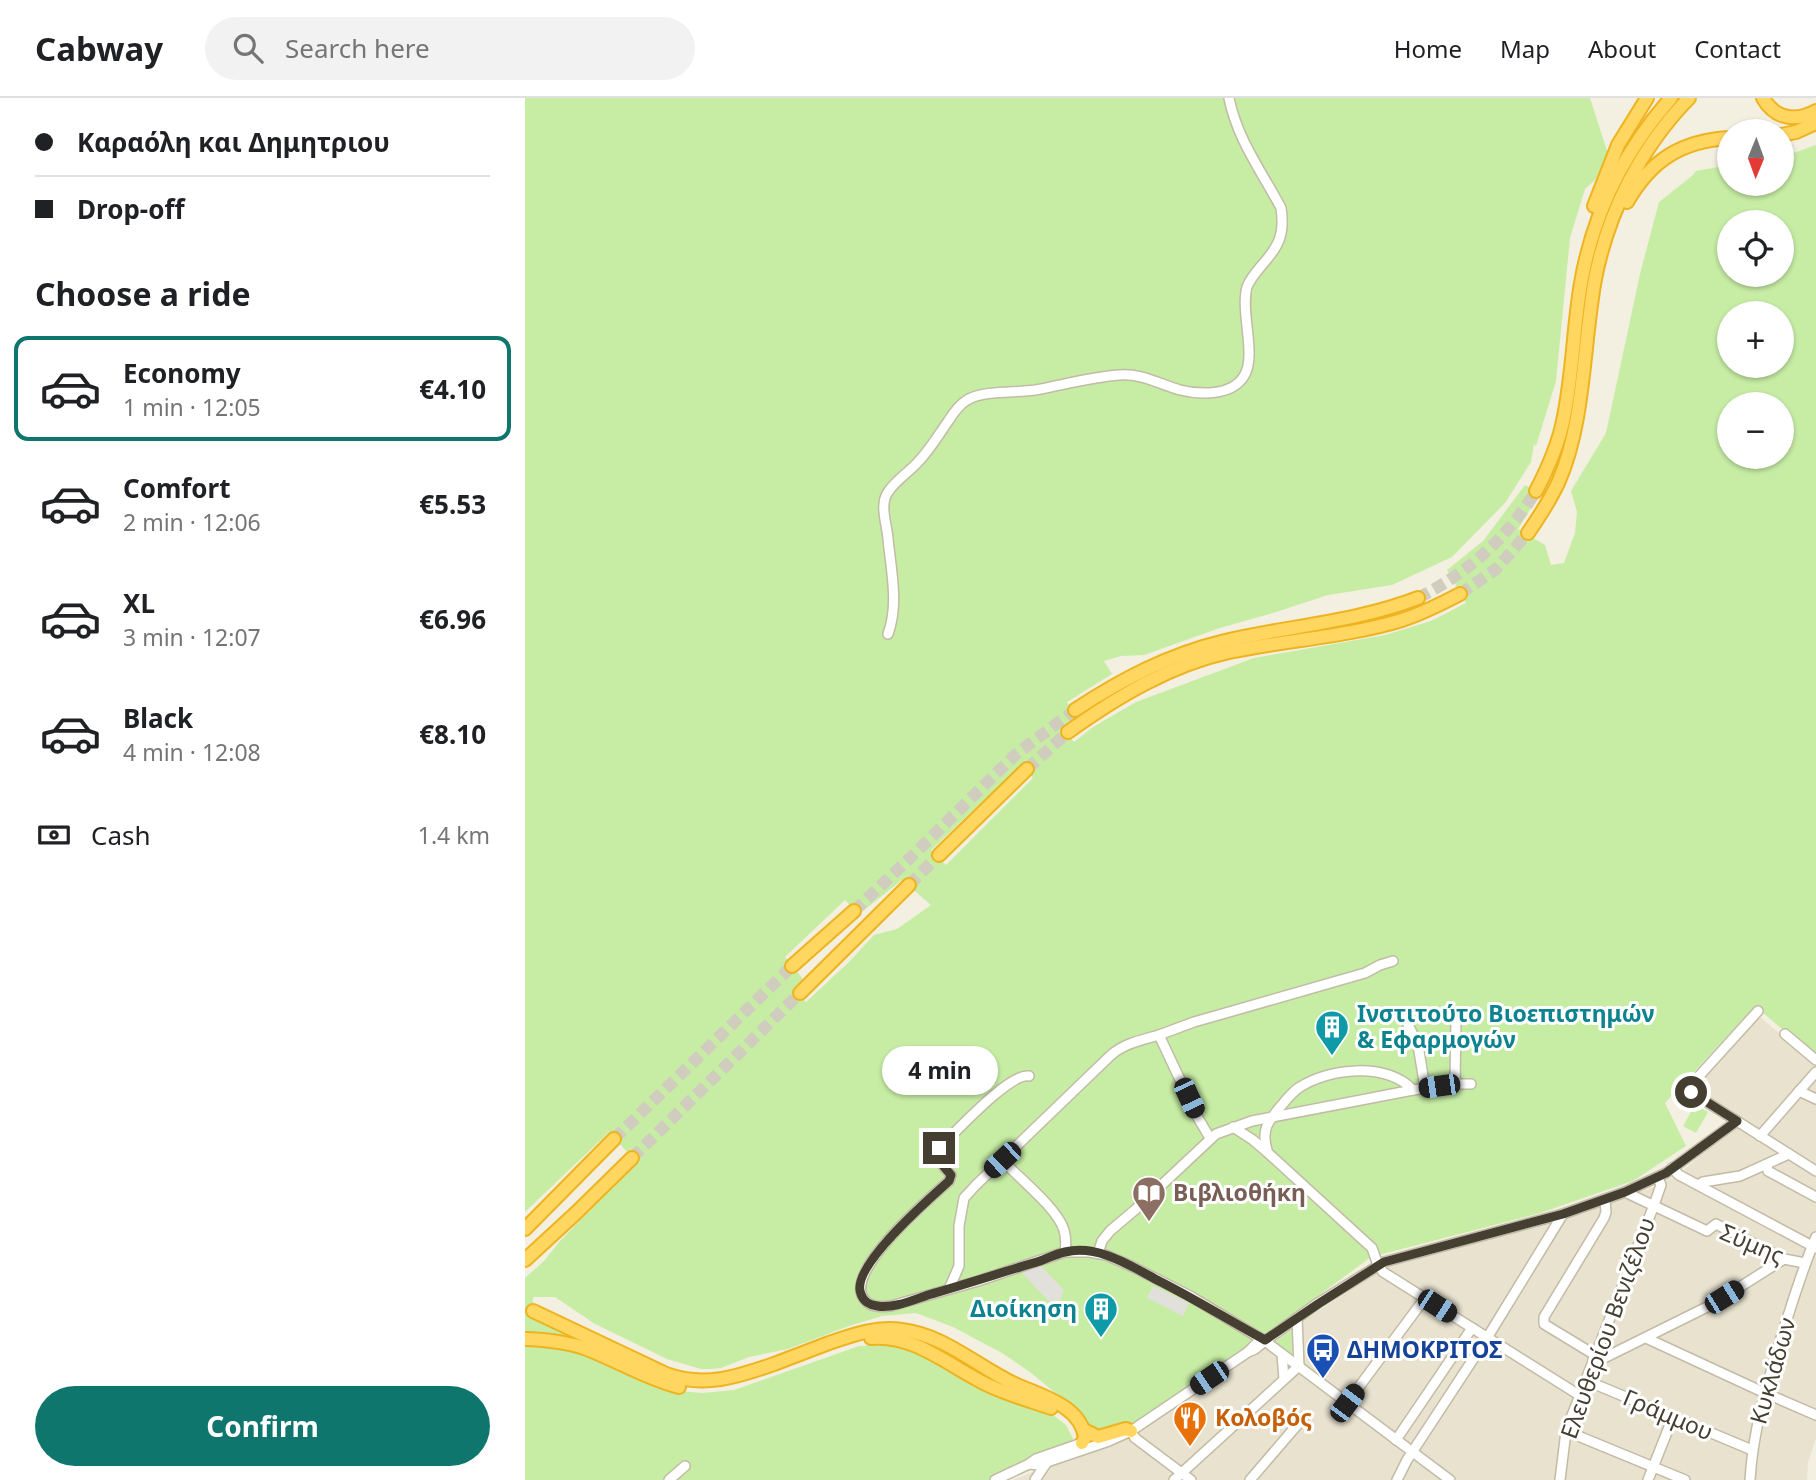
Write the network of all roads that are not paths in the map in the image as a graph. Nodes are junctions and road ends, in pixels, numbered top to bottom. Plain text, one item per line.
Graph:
1 (1229, 98) edge
2 (1647, 98) edge
3 (1671, 98) edge
4 (1689, 98) edge
5 (1763, 98) edge
6 (1816, 111) edge
7 (1816, 123) edge
8 (1794, 132) edge
9 (1717, 140) edge
10 (1601, 252) junction
11 (1581, 282) junction
12 (1536, 491) tunnel mouth
13 (1528, 533) tunnel mouth
14 (1460, 594) tunnel mouth
15 (1417, 598) tunnel mouth
16 (888, 634) dead end
17 (1075, 710) tunnel mouth
18 (1068, 732) tunnel mouth
19 (1027, 769) tunnel mouth
20 (939, 855) tunnel mouth
21 (909, 885) tunnel mouth
22 (854, 911) tunnel mouth
23 (1393, 961) dead end
24 (792, 966) tunnel mouth
25 (800, 993) tunnel mouth
26 (1758, 1011) dead end
27 (1402, 1012) dead end
28 (1456, 1019) dead end
29 (1785, 1034) dead end
30 (1159, 1035) junction
31 (1816, 1060) edge
32 (1816, 1072) edge
33 (1030, 1076) dead end
34 (1455, 1084) junction
35 (1471, 1084) dead end
36 (1425, 1088) junction
37 (1413, 1090) junction
38 (1800, 1091) junction
39 (1816, 1099) edge
40 (1271, 1118) junction
41 (1737, 1121) junction
42 (1233, 1127) junction
43 (1760, 1136) junction
44 (1210, 1138) junction
45 (614, 1139) tunnel mouth
46 (1267, 1152) junction
47 (1789, 1154) junction
48 (632, 1158) tunnel mouth
49 (1002, 1160) junction
50 (1767, 1165) junction
51 (1672, 1168) junction
52 (1816, 1170) edge
53 (1658, 1178) junction
54 (1698, 1185) junction
55 (1625, 1192) junction
56 (1816, 1196) edge
57 (1605, 1200) junction
58 (1654, 1205) junction
59 (1563, 1214) junction
60 (525, 1229) edge
61 (1815, 1244) edge
62 (1065, 1252) junction
63 (1102, 1254) junction
64 (1784, 1259) junction
65 (525, 1260) edge
66 (1805, 1263) junction
67 (1378, 1265) junction
68 (959, 1266) junction
69 (978, 1280) junction
70 (949, 1289) junction
71 (1425, 1298) junction
72 (533, 1311) dead end
73 (1297, 1318) junction
74 (1472, 1328) junction
75 (1487, 1338) junction
76 (1646, 1338) junction
77 (527, 1339) dead end
78 (1265, 1340) junction
79 (1282, 1354) junction
80 (1594, 1357) junction
81 (1299, 1366) junction
82 (1284, 1379) junction
83 (1585, 1380) junction
84 (1765, 1393) junction
85 (1579, 1395) junction
86 (1347, 1403) junction
87 (1816, 1415) edge
88 (1304, 1417) dead end
89 (1673, 1417) junction
90 (1131, 1431) junction
91 (1566, 1431) junction
92 (1086, 1440) junction
93 (1396, 1440) junction
94 (1752, 1450) junction
95 (1412, 1452) junction
96 (1047, 1462) junction
97 (1029, 1464) junction
98 (685, 1466) dead end
99 (1654, 1467) junction
100 (1182, 1472) junction
101 (669, 1480) edge
102 (995, 1480) edge
103 (1035, 1480) edge
104 (1174, 1480) edge
105 (1191, 1480) edge
106 (1250, 1480) edge
107 (1397, 1480) edge
108 (1450, 1480) edge
109 (1560, 1480) edge
110 (1649, 1480) edge
111 (1685, 1480) edge
112 (1750, 1480) edge

1 - 16 street
2 - 11 highway
3 - 11 highway
4 - 10 highway
5 - 6 highway
7 - 8 highway
9 - 10 highway
10 - 13 highway
11 - 12 highway
14 - 18 highway
15 - 17 highway
19 - 20 highway
21 - 25 highway
22 - 24 highway
23 - 30 street
26 - 41 street
27 - 36 street
28 - 34 street
29 - 31 street
30 - 44 street
30 - 49 street
32 - 38 street
33 - 70 street
34 - 35 street
34 - 36 street
36 - 37 street
37 - 40 street
37 - 40 street
38 - 39 street
38 - 43 street
40 - 42 street
40 - 46 street
41 - 43 street
41 - 51 street
42 - 44 street
42 - 46 street
43 - 47 street
44 - 63 street
45 - 60 highway
46 - 67 street
47 - 50 street
47 - 52 street
48 - 65 highway
49 - 62 street
49 - 68 street
50 - 54 street
50 - 56 street
51 - 53 street
51 - 54 street
53 - 55 street
53 - 58 street, Ελευθερίου Βενιζέλου
54 - 61 street
55 - 57 street
55 - 58 street, Σύμης
57 - 59 street
57 - 80 street
58 - 64 street, Σύμης
58 - 80 street, Ελευθερίου Βενιζέλου
59 - 67 street
59 - 75 street
61 - 66 street, Κυκλάδων
62 - 63 street
62 - 69 street
63 - 78 street
64 - 66 street, Σύμης
64 - 76 street
66 - 84 street, Κυκλάδων
67 - 71 street
67 - 73 street
68 - 69 street
68 - 70 street
69 - 70 street
71 - 74 street
71 - 86 street
72 - 92 highway
73 - 78 street
73 - 81 street
74 - 75 street
74 - 93 street
75 - 85 street
75 - 95 street
76 - 80 street
76 - 84 street
77 - 92 highway
78 - 79 street
78 - 90 street
79 - 81 street
79 - 82 street
80 - 83 street, Ελευθερίου Βενιζέλου
81 - 82 street
81 - 86 street
82 - 100 street
83 - 85 street, Ελευθερίου Βενιζέλου
83 - 89 street, Γράμμου
84 - 87 street
84 - 94 street, Κυκλάδων
85 - 91 street, Ελευθερίου Βενιζέλου
86 - 93 street
88 - 106 street
89 - 94 street, Γράμμου
89 - 99 street
90 - 92 street
90 - 92 highway
90 - 100 street
91 - 99 street
91 - 109 street, Ελευθερίου Βενιζέλου
92 - 96 street
92 - 97 street
93 - 95 street
94 - 112 street, Κυκλάδων
95 - 107 street
95 - 108 street
96 - 97 street
96 - 103 street
97 - 102 street
98 - 101 street
99 - 110 street
99 - 111 street
100 - 104 street
100 - 105 street

